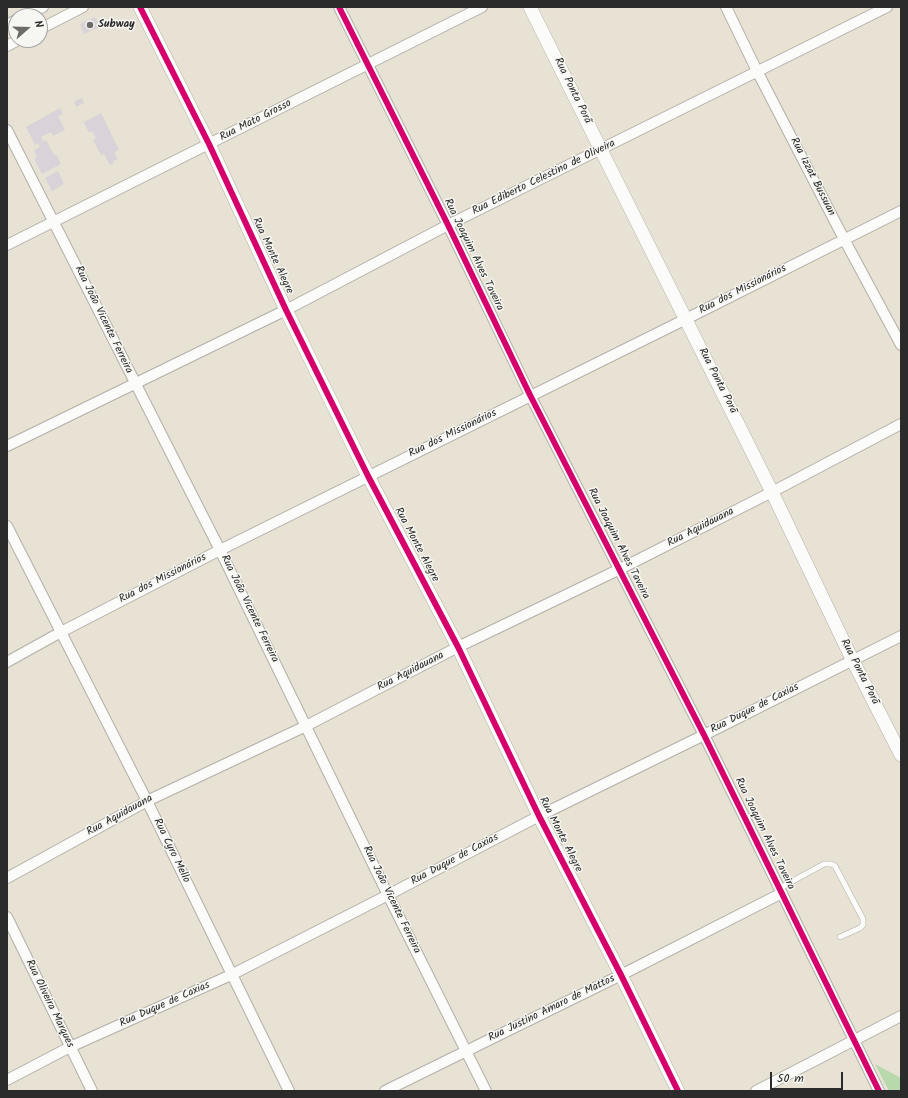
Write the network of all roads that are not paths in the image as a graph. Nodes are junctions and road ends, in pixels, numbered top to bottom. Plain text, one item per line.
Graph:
1 (84, 7) edge
2 (140, 7) edge
3 (339, 7) edge
4 (482, 7) edge
5 (530, 7) edge
6 (726, 7) edge
7 (887, 7) edge
8 (48, 25) edge
9 (368, 64) junction
10 (757, 71) junction
11 (7, 130) edge
12 (209, 144) junction
13 (601, 150) junction
14 (901, 211) edge
15 (54, 222) junction
16 (448, 225) junction
17 (844, 239) junction
18 (7, 245) edge
19 (286, 310) junction
20 (686, 319) junction
21 (901, 345) edge
22 (134, 383) junction
23 (530, 395) junction
24 (901, 424) edge
25 (7, 446) edge
26 (368, 476) junction
27 (772, 492) junction
28 (7, 526) edge
29 (220, 550) junction
30 (620, 569) junction
31 (62, 632) junction
32 (901, 636) edge
33 (458, 648) junction
34 (852, 660) junction
35 (7, 662) edge
36 (306, 726) junction
37 (704, 735) junction
38 (901, 755) edge
39 (147, 801) junction
40 (539, 816) junction
41 (7, 878) edge
42 (781, 891) junction
43 (388, 895) junction
44 (7, 917) edge
45 (840, 937) dead end
46 (232, 975) junction
47 (621, 975) junction
48 (901, 1016) edge
49 (853, 1040) junction
50 (70, 1047) junction
51 (466, 1050) junction
52 (7, 1080) edge
53 (92, 1091) edge
54 (289, 1091) edge
55 (385, 1091) edge
56 (486, 1091) edge
57 (678, 1091) edge
58 (756, 1091) edge
59 (879, 1091) edge

1 - 8 street
2 - 12 street, Rua Monte Alegre
3 - 9 street, Rua Joaquim Alves Taveira
4 - 9 street, Rua Mato Grosso
5 - 13 street, Rua Ponta Porã
6 - 10 street, Rua Izzat Bussuan
7 - 10 street, Rua Ediberto Celestino de Oliveira
9 - 12 street, Rua Mato Grosso
9 - 16 street, Rua Joaquim Alves Taveira
10 - 13 street, Rua Ediberto Celestino de Oliveira
10 - 17 street, Rua Izzat Bussuan
11 - 15 street, Rua João Vicente Ferreira
12 - 15 street, Rua Mato Grosso
12 - 19 street, Rua Monte Alegre
13 - 16 street, Rua Ediberto Celestino de Oliveira
13 - 20 street, Rua Ponta Porã
14 - 17 street, Rua dos Missionários
15 - 18 street, Rua Mato Grosso
15 - 22 street, Rua João Vicente Ferreira
16 - 19 street, Rua Ediberto Celestino de Oliveira
16 - 23 street, Rua Joaquim Alves Taveira
17 - 20 street, Rua dos Missionários
17 - 21 street, Rua Izzat Bussuan
19 - 22 street, Rua Ediberto Celestino de Oliveira
19 - 26 street, Rua Monte Alegre
20 - 23 street, Rua dos Missionários
20 - 27 street, Rua Ponta Porã
22 - 25 street, Rua Ediberto Celestino de Oliveira
22 - 29 street, Rua João Vicente Ferreira
23 - 26 street, Rua dos Missionários
23 - 30 street, Rua Joaquim Alves Taveira
24 - 27 street, Rua Aquidauana
26 - 29 street, Rua dos Missionários
26 - 33 street, Rua Monte Alegre
27 - 30 street, Rua Aquidauana
27 - 34 street, Rua Ponta Porã
28 - 31 street, Rua Cyro Mello
29 - 31 street, Rua dos Missionários
29 - 36 street, Rua João Vicente Ferreira
30 - 33 street, Rua Aquidauana
30 - 37 street, Rua Joaquim Alves Taveira
31 - 35 street, Rua dos Missionários
31 - 39 street, Rua Cyro Mello
32 - 34 street, Rua Duque de Caxias
33 - 36 street, Rua Aquidauana
33 - 40 street, Rua Monte Alegre
34 - 37 street, Rua Duque de Caxias
34 - 38 street, Rua Ponta Porã
36 - 39 street, Rua Aquidauana
36 - 43 street, Rua João Vicente Ferreira
37 - 40 street, Rua Duque de Caxias
37 - 42 street, Rua Joaquim Alves Taveira
39 - 41 street, Rua Aquidauana
39 - 46 street, Rua Cyro Mello
40 - 43 street, Rua Duque de Caxias
40 - 47 street, Rua Monte Alegre
42 - 45 lane
42 - 47 street, Rua Justino Amaro de Mattos
42 - 49 street, Rua Joaquim Alves Taveira
43 - 46 street, Rua Duque de Caxias
43 - 51 street, Rua João Vicente Ferreira
44 - 50 street, Rua Oliveira Marques
46 - 50 street, Rua Duque de Caxias
46 - 54 street, Rua Cyro Mello
47 - 51 street, Rua Justino Amaro de Mattos
47 - 57 street, Rua Monte Alegre
48 - 49 street
49 - 58 street
49 - 59 street, Rua Joaquim Alves Taveira
50 - 52 street, Rua Duque de Caxias
50 - 53 street, Rua Oliveira Marques
51 - 55 street, Rua Justino Amaro de Mattos
51 - 56 street, Rua João Vicente Ferreira

